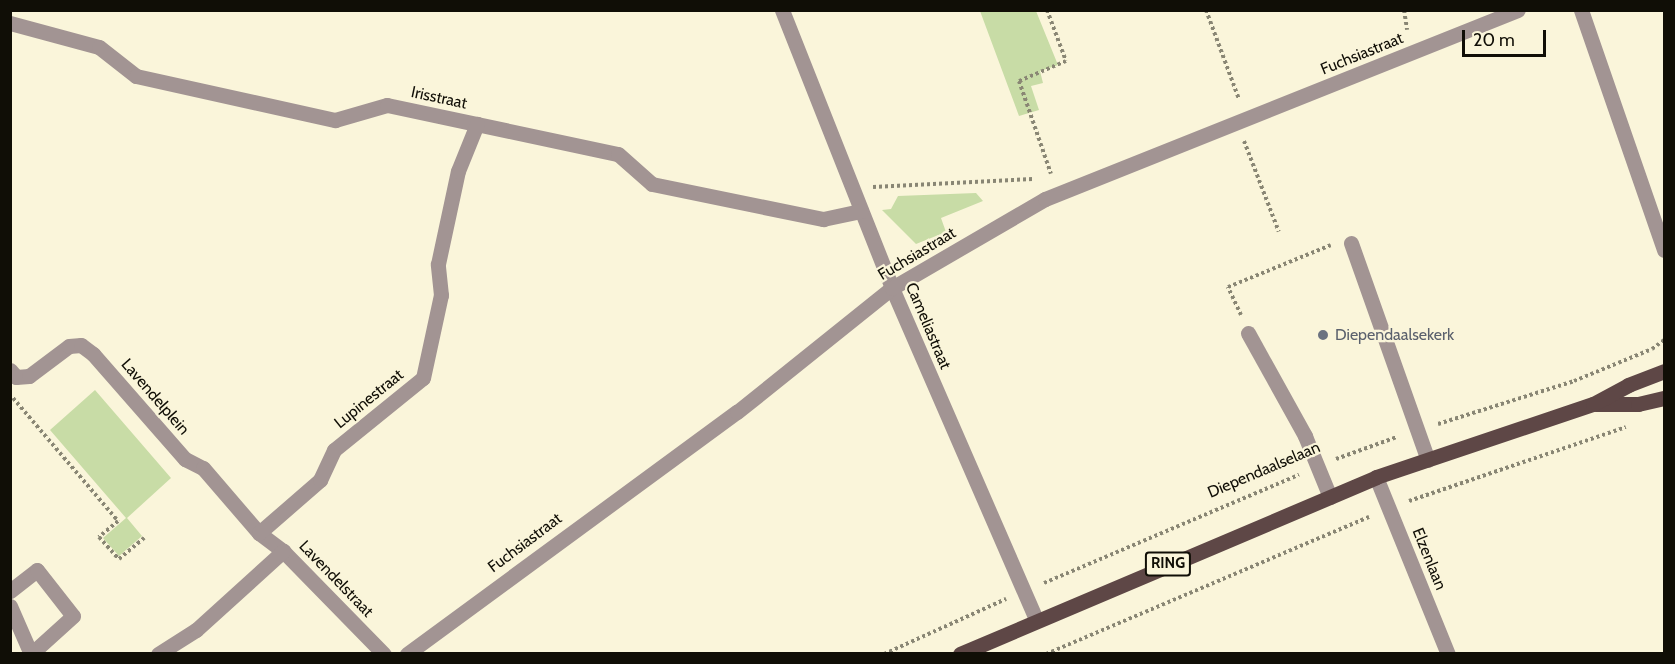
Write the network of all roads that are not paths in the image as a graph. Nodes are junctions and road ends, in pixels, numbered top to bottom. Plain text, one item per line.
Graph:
1 (782, 10) edge
2 (1518, 10) edge
3 (1581, 10) edge
4 (10, 23) edge
5 (477, 124) junction
6 (861, 211) junction
7 (1351, 243) road end
8 (1665, 250) edge
9 (892, 288) junction
10 (1248, 333) road end
11 (10, 370) edge
12 (1665, 371) edge
13 (1665, 398) edge
14 (1593, 404) junction
15 (1428, 460) junction
16 (1376, 477) junction
17 (1330, 497) junction
18 (259, 533) junction
19 (283, 551) junction
20 (10, 591) edge
21 (10, 606) edge
22 (1036, 619) junction
23 (31, 654) edge
24 (158, 654) edge
25 (384, 654) edge
26 (407, 654) edge
27 (960, 654) edge
28 (1448, 654) edge

1 - 6 street, Cameliastraat
2 - 9 street, Fuchsiastraat
3 - 8 street
4 - 5 street, Irisstraat
5 - 6 street, Irisstraat
5 - 18 street, Lupinestraat
6 - 9 street, Cameliastraat
7 - 15 street
9 - 22 street, Cameliastraat
9 - 26 street, Fuchsiastraat
10 - 17 street
11 - 18 street, Lavendelplein
12 - 14 main road, RING
13 - 14 main road, RING
14 - 15 main road, RING
15 - 16 main road, RING
16 - 17 main road, RING
16 - 28 street, Elzenlaan
17 - 22 main road, RING
18 - 19 street, Lavendelstraat
19 - 24 street
19 - 25 street, Lavendelstraat
20 - 23 street
21 - 23 street
22 - 27 main road, RING

